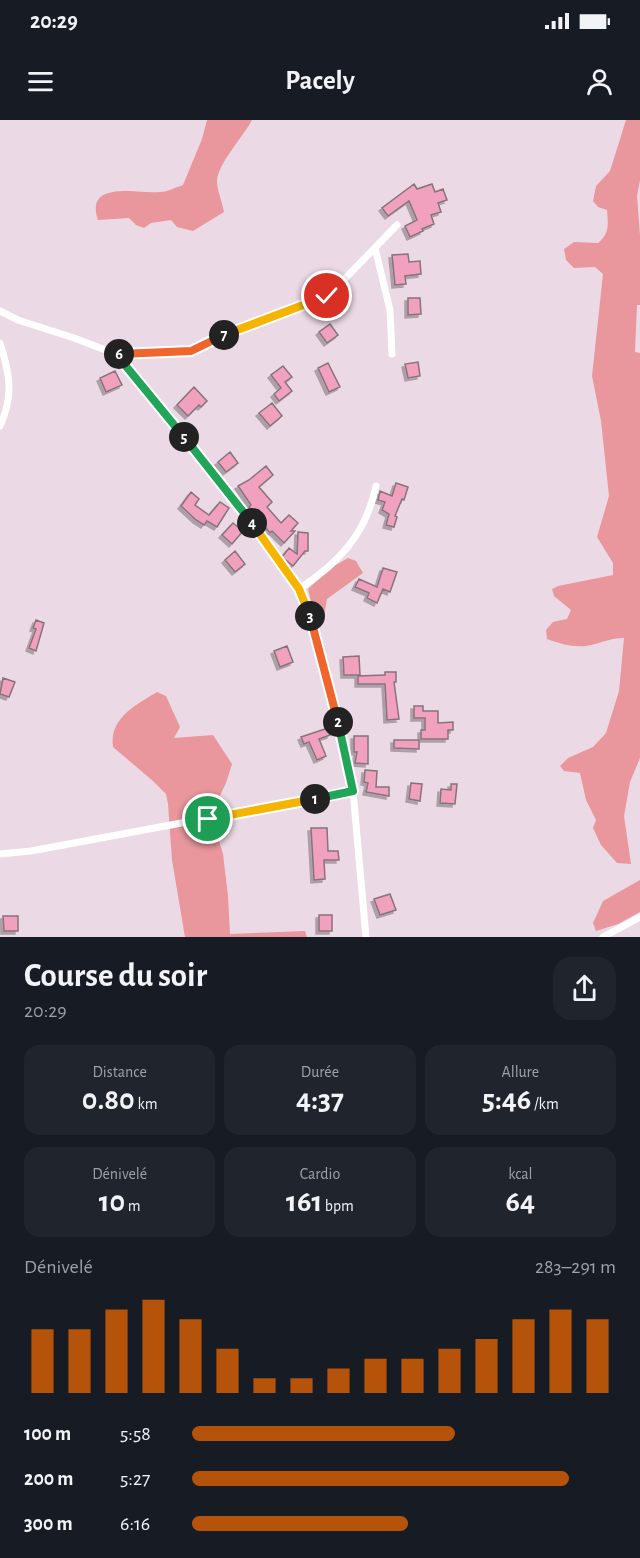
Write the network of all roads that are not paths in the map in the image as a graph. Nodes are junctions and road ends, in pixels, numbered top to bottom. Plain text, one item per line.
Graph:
1 (397, 225) dead end
2 (375, 248) junction
3 (0, 311) edge
4 (0, 343) edge
5 (116, 354) junction
6 (392, 354) dead end
7 (0, 426) edge
8 (376, 486) dead end
9 (299, 589) junction
10 (353, 791) junction
11 (0, 854) edge
12 (640, 917) edge
13 (366, 937) edge
14 (603, 937) edge

1 - 2 street
2 - 5 street
2 - 6 street
3 - 5 street
4 - 7 street
5 - 9 street
8 - 9 street
9 - 10 street
10 - 11 street
10 - 13 street
12 - 14 street

